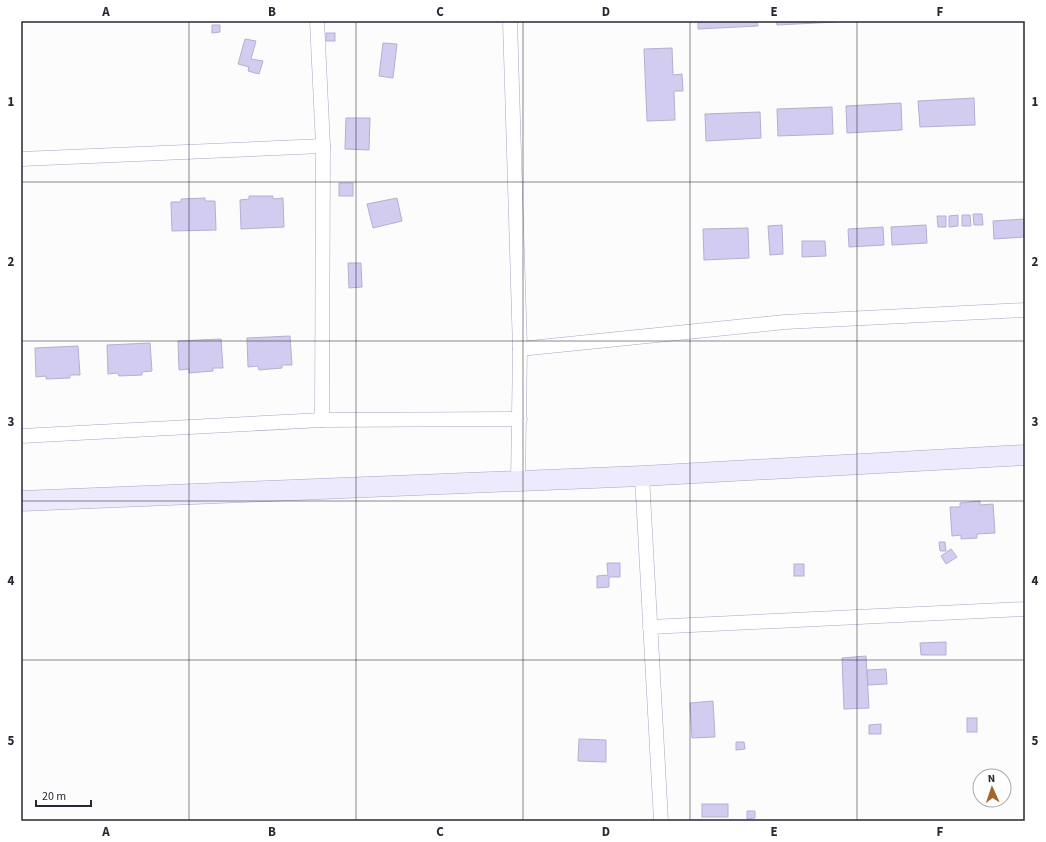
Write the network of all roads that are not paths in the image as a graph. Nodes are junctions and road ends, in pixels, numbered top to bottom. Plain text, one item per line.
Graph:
1 (317, 21) edge
2 (510, 21) edge
3 (323, 146) junction
4 (21, 159) edge
5 (1025, 310) edge
6 (520, 349) junction
7 (520, 419) junction
8 (322, 420) junction
9 (21, 436) edge
10 (1025, 456) edge
11 (642, 476) junction
12 (518, 481) junction
13 (21, 501) edge
14 (1025, 609) edge
15 (650, 627) junction
16 (661, 821) edge

1 - 3 street
2 - 6 street
3 - 4 street
3 - 8 street
5 - 6 street
6 - 7 street
7 - 8 street
7 - 12 street
8 - 9 street
10 - 11 street
11 - 12 street
11 - 15 street
12 - 13 street
14 - 15 street
15 - 16 street

